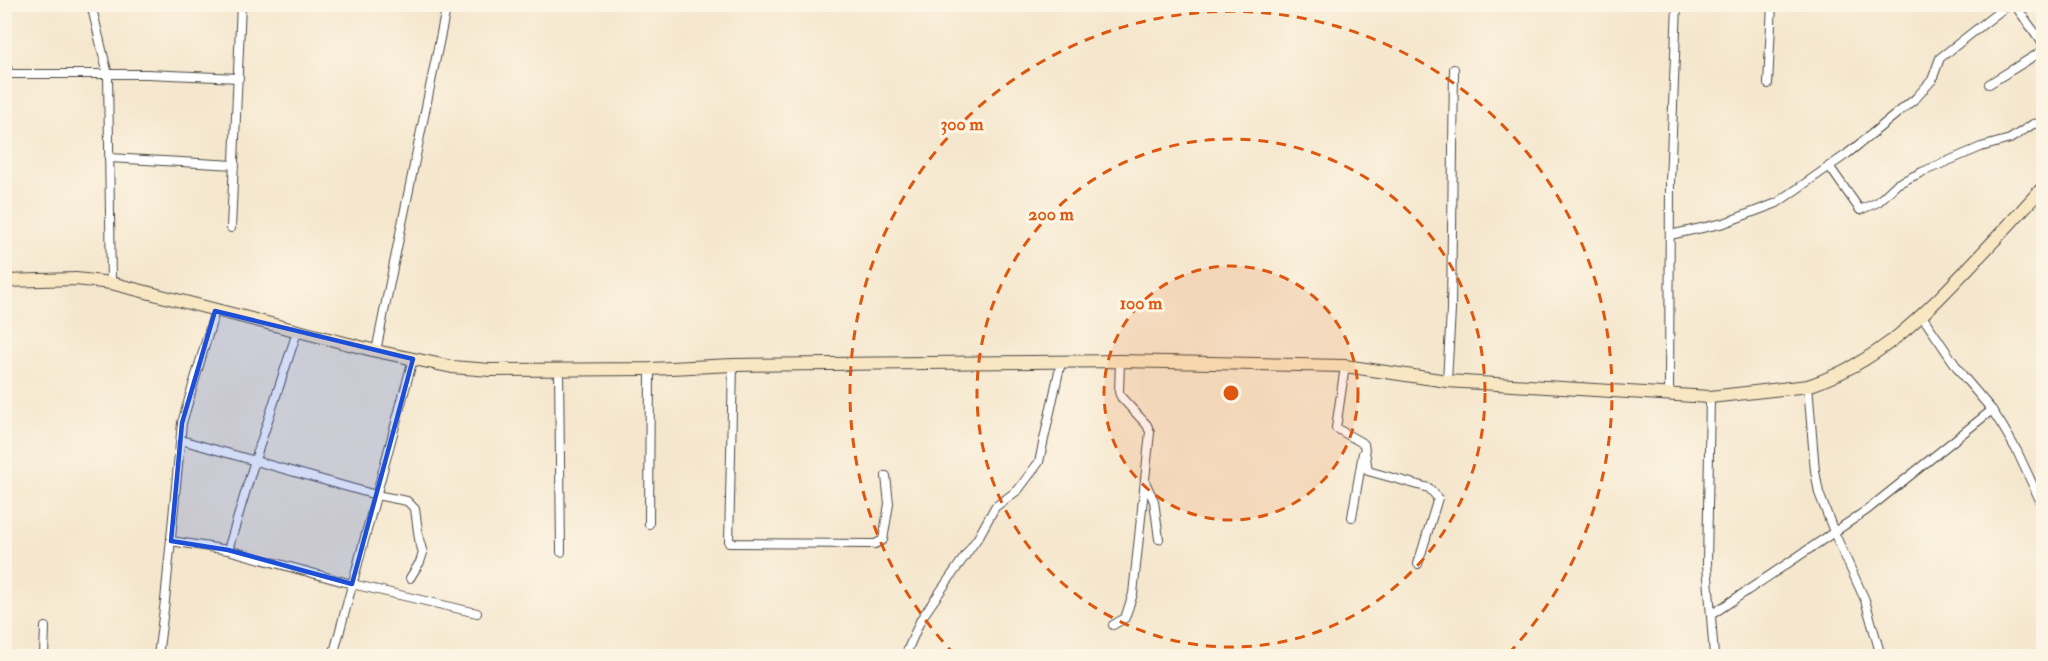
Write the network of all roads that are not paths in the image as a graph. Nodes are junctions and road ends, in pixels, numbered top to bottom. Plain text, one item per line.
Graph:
1 (91, 4) edge
2 (241, 4) edge
3 (447, 4) edge
4 (1677, 4) edge
5 (1772, 4) edge
6 (2009, 4) edge
7 (2014, 4) edge
8 (2043, 45) edge
9 (2043, 50) edge
10 (4, 57) edge
11 (1454, 69) dead end
12 (108, 75) junction
13 (239, 78) junction
14 (1768, 84) dead end
15 (1989, 84) dead end
16 (2043, 123) edge
17 (109, 158) junction
18 (235, 165) junction
19 (1829, 166) junction
20 (2041, 195) edge
21 (231, 228) dead end
22 (1670, 235) junction
23 (4, 281) edge
24 (111, 284) junction
25 (215, 311) junction
26 (1922, 316) junction
27 (297, 332) junction
28 (376, 351) junction
29 (413, 359) junction
30 (1120, 361) junction
31 (1061, 362) junction
32 (732, 365) junction
33 (1345, 366) junction
34 (559, 369) junction
35 (650, 369) junction
36 (1447, 381) junction
37 (1808, 386) junction
38 (1669, 394) junction
39 (1710, 397) junction
40 (1992, 410) junction
41 (180, 440) junction
42 (1364, 444) junction
43 (255, 460) junction
44 (886, 477) dead end
45 (1145, 483) junction
46 (376, 495) junction
47 (2043, 509) edge
48 (1352, 517) dead end
49 (649, 524) dead end
50 (1834, 532) junction
51 (1159, 539) dead end
52 (171, 541) junction
53 (228, 550) junction
54 (561, 552) dead end
55 (1418, 564) dead end
56 (411, 578) dead end
57 (352, 584) junction
58 (477, 613) dead end
59 (1711, 615) junction
60 (1113, 625) dead end
61 (45, 627) dead end
62 (2043, 651) edge
63 (44, 657) edge
64 (158, 657) edge
65 (333, 657) edge
66 (905, 657) edge
67 (1714, 657) edge
68 (1881, 657) edge
69 (2037, 657) edge

1 - 12 street
2 - 13 street
3 - 28 street
4 - 22 street
5 - 14 street
6 - 19 street
7 - 8 street
9 - 15 street
10 - 12 street
11 - 36 street
12 - 13 street
12 - 17 street
13 - 18 street
16 - 19 street
17 - 18 street
17 - 24 street
18 - 21 street
19 - 22 street
20 - 26 main road
22 - 38 street
23 - 24 main road
24 - 25 main road
25 - 27 main road
25 - 41 street
26 - 37 main road
26 - 40 street
27 - 28 main road
27 - 43 street
28 - 29 main road
29 - 34 main road
29 - 46 street
30 - 31 main road
30 - 33 main road
30 - 45 street
31 - 32 main road
31 - 66 street
32 - 35 main road
32 - 44 street
33 - 36 main road
33 - 42 street
34 - 35 main road
34 - 54 street
35 - 49 street
36 - 38 main road
37 - 39 main road
37 - 50 street
38 - 39 main road
39 - 59 street
40 - 47 street
40 - 50 street
41 - 43 street
41 - 52 street
42 - 48 street
42 - 55 street
43 - 46 street
43 - 53 street
45 - 51 street
45 - 60 street
46 - 56 street
46 - 57 street
50 - 59 street
50 - 68 street
52 - 53 street
52 - 64 street
53 - 57 street
57 - 58 street
57 - 65 street
59 - 67 street
61 - 63 street
62 - 69 street

